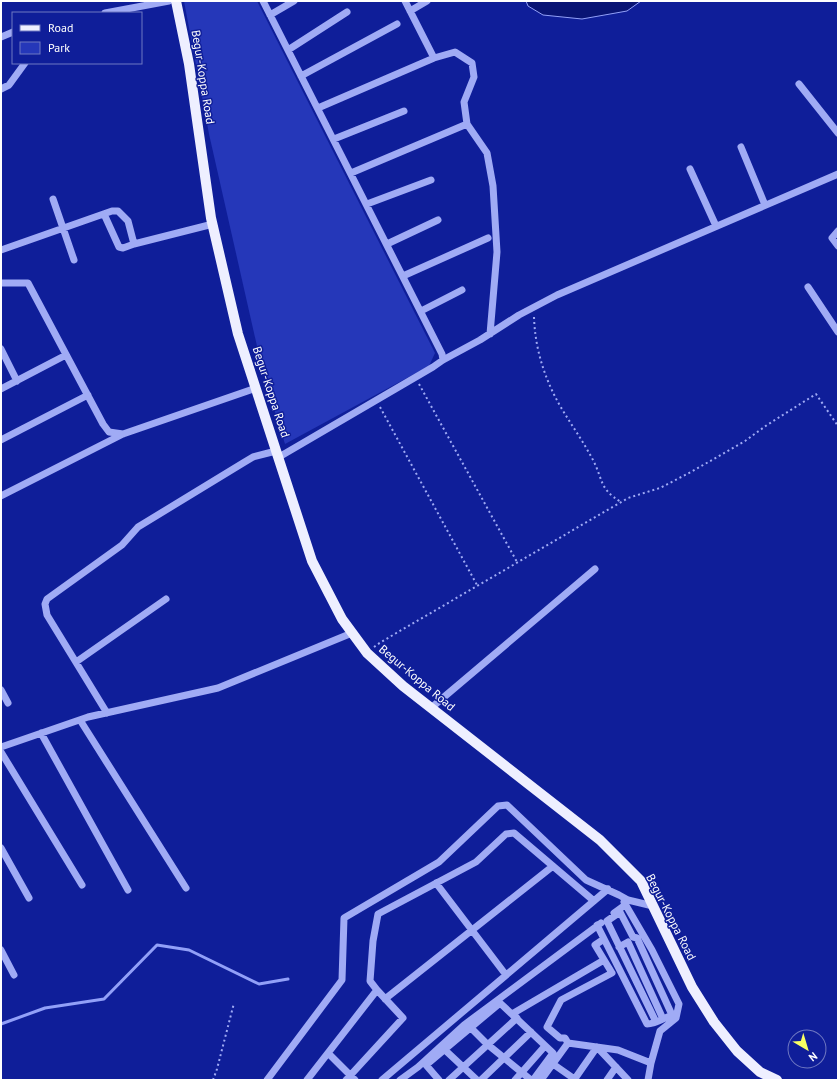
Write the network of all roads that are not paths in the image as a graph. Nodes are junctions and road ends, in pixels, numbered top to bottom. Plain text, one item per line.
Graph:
1 (169, 1) edge
2 (176, 1) edge
3 (263, 1) edge
4 (294, 1) edge
5 (404, 1) edge
6 (427, 1) edge
7 (410, 11) junction
8 (110, 12) edge
9 (348, 12) dead end
10 (270, 15) junction
11 (397, 24) dead end
12 (12, 32) edge
13 (1, 37) edge
14 (288, 50) junction
15 (434, 58) junction
16 (24, 64) edge
17 (301, 76) junction
18 (798, 84) dead end
19 (1, 89) edge
20 (318, 108) junction
21 (404, 111) dead end
22 (467, 124) junction
23 (838, 133) edge
24 (334, 139) junction
25 (741, 147) dead end
26 (690, 169) dead end
27 (351, 173) junction
28 (838, 174) edge
29 (430, 180) dead end
30 (53, 199) dead end
31 (367, 204) junction
32 (765, 205) junction
33 (104, 214) junction
34 (438, 220) dead end
35 (213, 224) junction
36 (716, 226) junction
37 (62, 229) junction
38 (838, 230) edge
39 (488, 238) dead end
40 (134, 244) junction
41 (387, 244) junction
42 (838, 246) edge
43 (1, 250) edge
44 (74, 260) dead end
45 (403, 276) junction
46 (1, 283) edge
47 (808, 287) dead end
48 (462, 290) dead end
49 (421, 311) junction
50 (838, 332) edge
51 (490, 334) junction
52 (1, 349) edge
53 (66, 355) junction
54 (443, 360) junction
55 (17, 381) junction
56 (256, 388) junction
57 (1, 389) edge
58 (88, 395) junction
59 (123, 434) junction
60 (1, 440) edge
61 (278, 454) junction
62 (1, 496) edge
63 (595, 569) dead end
64 (166, 599) dead end
65 (352, 633) junction
66 (76, 662) junction
67 (1, 690) edge
68 (8, 703) dead end
69 (431, 708) junction
70 (107, 713) junction
71 (80, 720) junction
72 (41, 733) junction
73 (1, 747) edge
74 (1, 752) edge
75 (1, 848) edge
76 (553, 866) junction
77 (436, 883) junction
78 (82, 885) dead end
79 (186, 888) dead end
80 (128, 890) dead end
81 (608, 890) junction
82 (620, 895) junction
83 (29, 898) dead end
84 (594, 901) junction
85 (625, 905) junction
86 (653, 906) junction
87 (597, 926) junction
88 (472, 931) junction
89 (604, 939) junction
90 (619, 947) junction
91 (1, 950) edge
92 (604, 960) junction
93 (654, 974) junction
94 (506, 975) junction
95 (14, 976) dead end
96 (645, 978) junction
97 (636, 982) junction
98 (627, 986) junction
99 (377, 990) junction
100 (385, 999) junction
101 (514, 1016) junction
102 (664, 1018) junction
103 (656, 1022) junction
104 (471, 1028) junction
105 (531, 1032) junction
106 (568, 1043) junction
107 (487, 1044) junction
108 (545, 1046) junction
109 (597, 1047) junction
110 (445, 1050) junction
111 (328, 1053) junction
112 (504, 1058) junction
113 (651, 1063) junction
114 (553, 1064) junction
115 (463, 1066) junction
116 (616, 1067) junction
117 (521, 1073) junction
118 (757, 1076) edge
119 (350, 1078) edge
120 (267, 1080) edge
121 (307, 1080) edge
122 (382, 1080) edge
123 (400, 1080) edge
124 (439, 1080) edge
125 (448, 1080) edge
126 (477, 1080) edge
127 (481, 1080) edge
128 (515, 1080) edge
129 (532, 1080) edge
130 (541, 1080) edge
131 (575, 1080) edge
132 (607, 1080) edge
133 (628, 1080) edge
134 (648, 1080) edge
135 (777, 1080) edge

1 - 8 street
2 - 35 main road, Begur-Koppa Road
3 - 10 street
4 - 10 street
5 - 7 street
6 - 7 street
7 - 15 street
9 - 14 street
10 - 14 street
11 - 17 street
12 - 13 street
14 - 17 street
15 - 20 street
15 - 22 street
16 - 19 street
17 - 20 street
18 - 23 street
20 - 24 street
21 - 24 street
22 - 27 street
22 - 51 street
24 - 27 street
25 - 32 street
26 - 36 street
27 - 31 street
28 - 32 street
29 - 31 street
30 - 37 street
31 - 41 street
32 - 36 street
33 - 37 street
33 - 40 street
33 - 40 street
34 - 41 street
35 - 40 street
35 - 56 main road, Begur-Koppa Road
36 - 51 street
37 - 43 street
37 - 44 street
38 - 42 street
39 - 45 street
41 - 45 street
45 - 49 street
46 - 53 street
47 - 50 street
48 - 49 street
49 - 54 street
51 - 54 street
52 - 55 street
53 - 55 street
53 - 58 street
54 - 61 street
55 - 57 street
56 - 59 street
56 - 61 main road, Begur-Koppa Road
58 - 59 street
58 - 60 street
59 - 62 street
61 - 65 main road, Begur-Koppa Road
61 - 66 street
63 - 69 street
64 - 66 street
65 - 69 main road, Begur-Koppa Road
65 - 70 street
66 - 70 street
67 - 68 street
69 - 86 main road, Begur-Koppa Road
70 - 71 street
71 - 72 street
71 - 79 street
72 - 73 street
72 - 80 street
74 - 78 street
75 - 83 street
76 - 77 street
76 - 84 street
76 - 88 street
77 - 88 street
77 - 99 street
81 - 82 street
81 - 84 street
81 - 120 street
82 - 85 street
82 - 86 street
84 - 94 street
85 - 87 street
85 - 113 street
86 - 118 main road, Begur-Koppa Road
87 - 89 street
87 - 123 street
88 - 94 street
88 - 100 street
89 - 92 street
89 - 98 street
90 - 93 street
90 - 96 street
90 - 97 street
91 - 95 street
92 - 101 street
92 - 106 street
93 - 96 street
93 - 102 street
94 - 122 street
96 - 97 street
96 - 102 street
97 - 98 street
97 - 103 street
98 - 103 street
99 - 100 street
99 - 111 street
100 - 119 street
101 - 104 street
101 - 105 street
101 - 107 street
102 - 103 street
104 - 107 street
104 - 110 street
105 - 108 street
105 - 112 street
106 - 109 street
106 - 114 street
107 - 112 street
107 - 115 street
108 - 117 street
108 - 129 street
109 - 113 street
109 - 116 street
109 - 131 street
110 - 115 street
110 - 124 street
111 - 119 street
111 - 121 street
112 - 117 street
112 - 127 street
113 - 134 street
114 - 130 street
114 - 131 street
115 - 125 street
115 - 126 street
116 - 132 street
116 - 133 street
117 - 128 street
117 - 129 street
118 - 135 main road, Begur-Koppa Road

